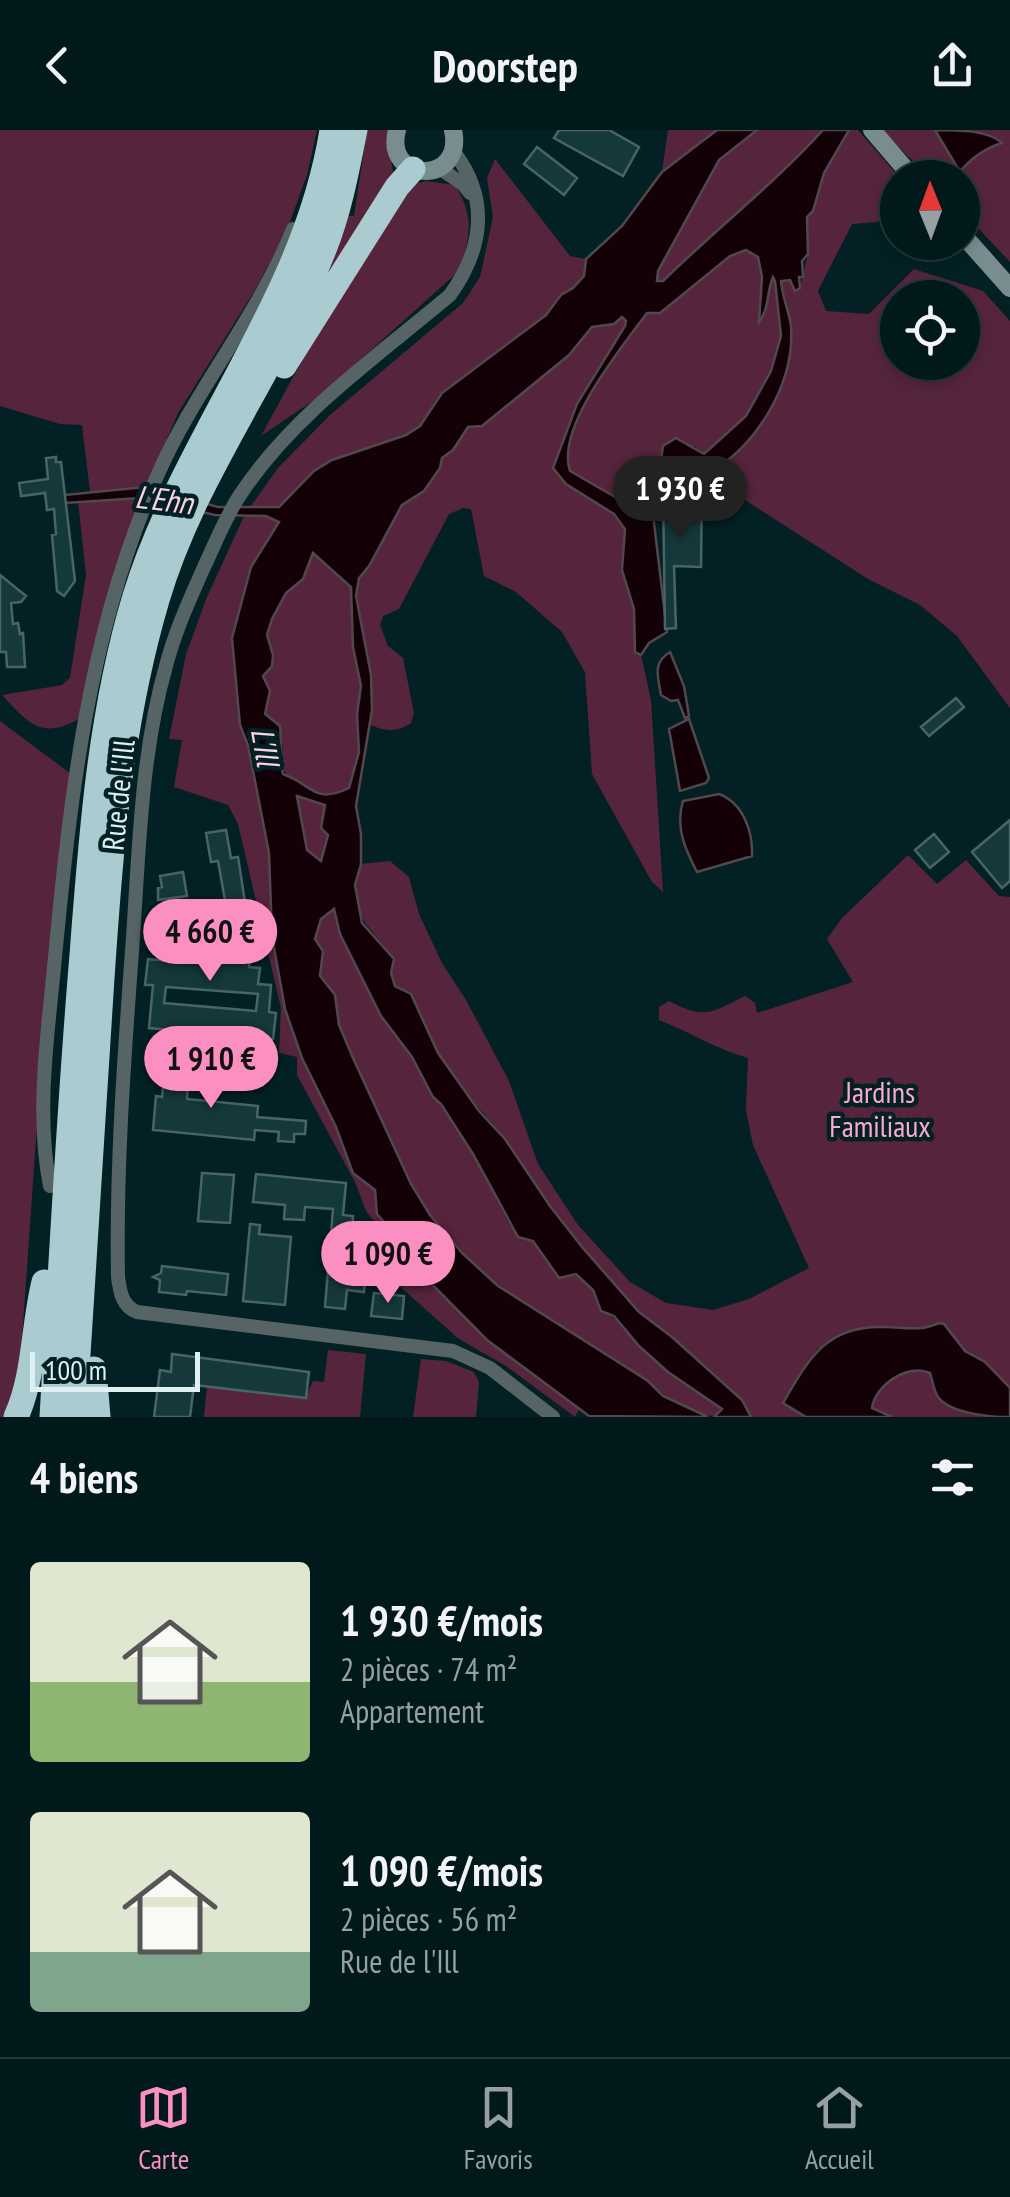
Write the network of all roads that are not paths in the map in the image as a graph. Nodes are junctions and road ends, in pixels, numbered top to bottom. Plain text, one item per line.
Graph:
1 (332, 130) edge
2 (356, 130) edge
3 (396, 130) edge
4 (873, 132) edge
5 (456, 138) edge
6 (897, 160) edge
7 (439, 168) junction
8 (412, 169) junction
9 (473, 191) junction
10 (980, 254) edge
11 (1010, 288) edge
12 (234, 428) junction
13 (181, 480) junction
14 (164, 517) junction
15 (86, 903) junction
16 (99, 1026) junction
17 (50, 1186) junction
18 (44, 1282) junction
19 (16, 1417) edge
20 (36, 1417) edge
21 (52, 1417) edge
22 (74, 1417) edge
23 (94, 1417) edge
24 (553, 1417) edge

1 - 13 highway
2 - 12 highway
3 - 8 main road
4 - 6 main road
5 - 7 main road
5 - 9 street
7 - 8 main road
7 - 9 street
8 - 12 highway
9 - 24 street, Rue de l'Ill
10 - 11 main road
12 - 13 highway
13 - 14 highway
13 - 14 street
14 - 15 highway
14 - 16 highway
14 - 17 street
15 - 17 highway
15 - 21 highway
16 - 22 highway
16 - 23 highway
17 - 18 highway
18 - 19 highway
18 - 20 highway

